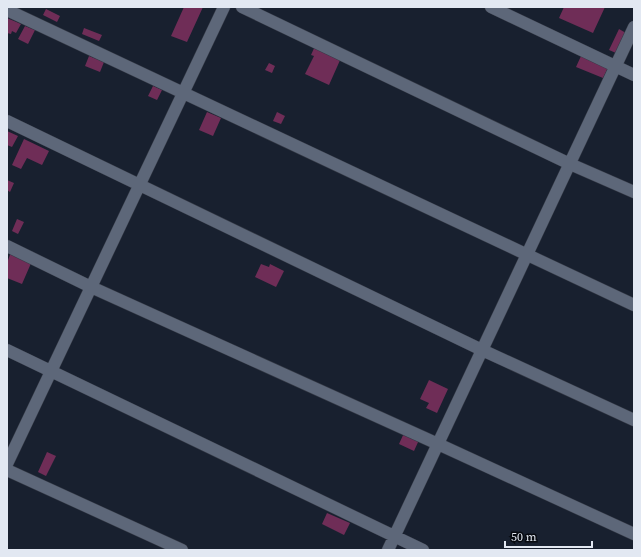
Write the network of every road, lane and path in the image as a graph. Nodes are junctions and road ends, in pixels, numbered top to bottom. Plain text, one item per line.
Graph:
1 (224, 7) edge
2 (242, 7) edge
3 (491, 7) edge
4 (7, 10) edge
5 (634, 27) edge
6 (616, 66) junction
7 (634, 75) edge
8 (183, 92) junction
9 (7, 121) edge
10 (570, 164) junction
11 (139, 185) junction
12 (634, 192) edge
13 (7, 246) edge
14 (527, 255) junction
15 (91, 287) junction
16 (634, 304) edge
17 (7, 350) edge
18 (482, 350) junction
19 (51, 371) junction
20 (634, 420) edge
21 (438, 444) junction
22 (7, 464) edge
23 (7, 470) edge
24 (634, 534) edge
25 (394, 537) junction
26 (182, 550) edge
27 (388, 550) edge
28 (423, 550) edge

1 - 8 street
2 - 10 street
3 - 6 street
4 - 8 street
5 - 6 street
6 - 7 street
6 - 10 street
8 - 11 street
8 - 14 street
9 - 11 street
10 - 12 street
10 - 14 street
11 - 15 street
11 - 18 street
13 - 15 street
14 - 16 street
14 - 18 street
15 - 19 street
15 - 21 street
17 - 19 street
18 - 20 street
18 - 21 street
19 - 22 street
19 - 25 street
21 - 24 street
21 - 25 street
23 - 26 street
25 - 27 street
25 - 28 street

